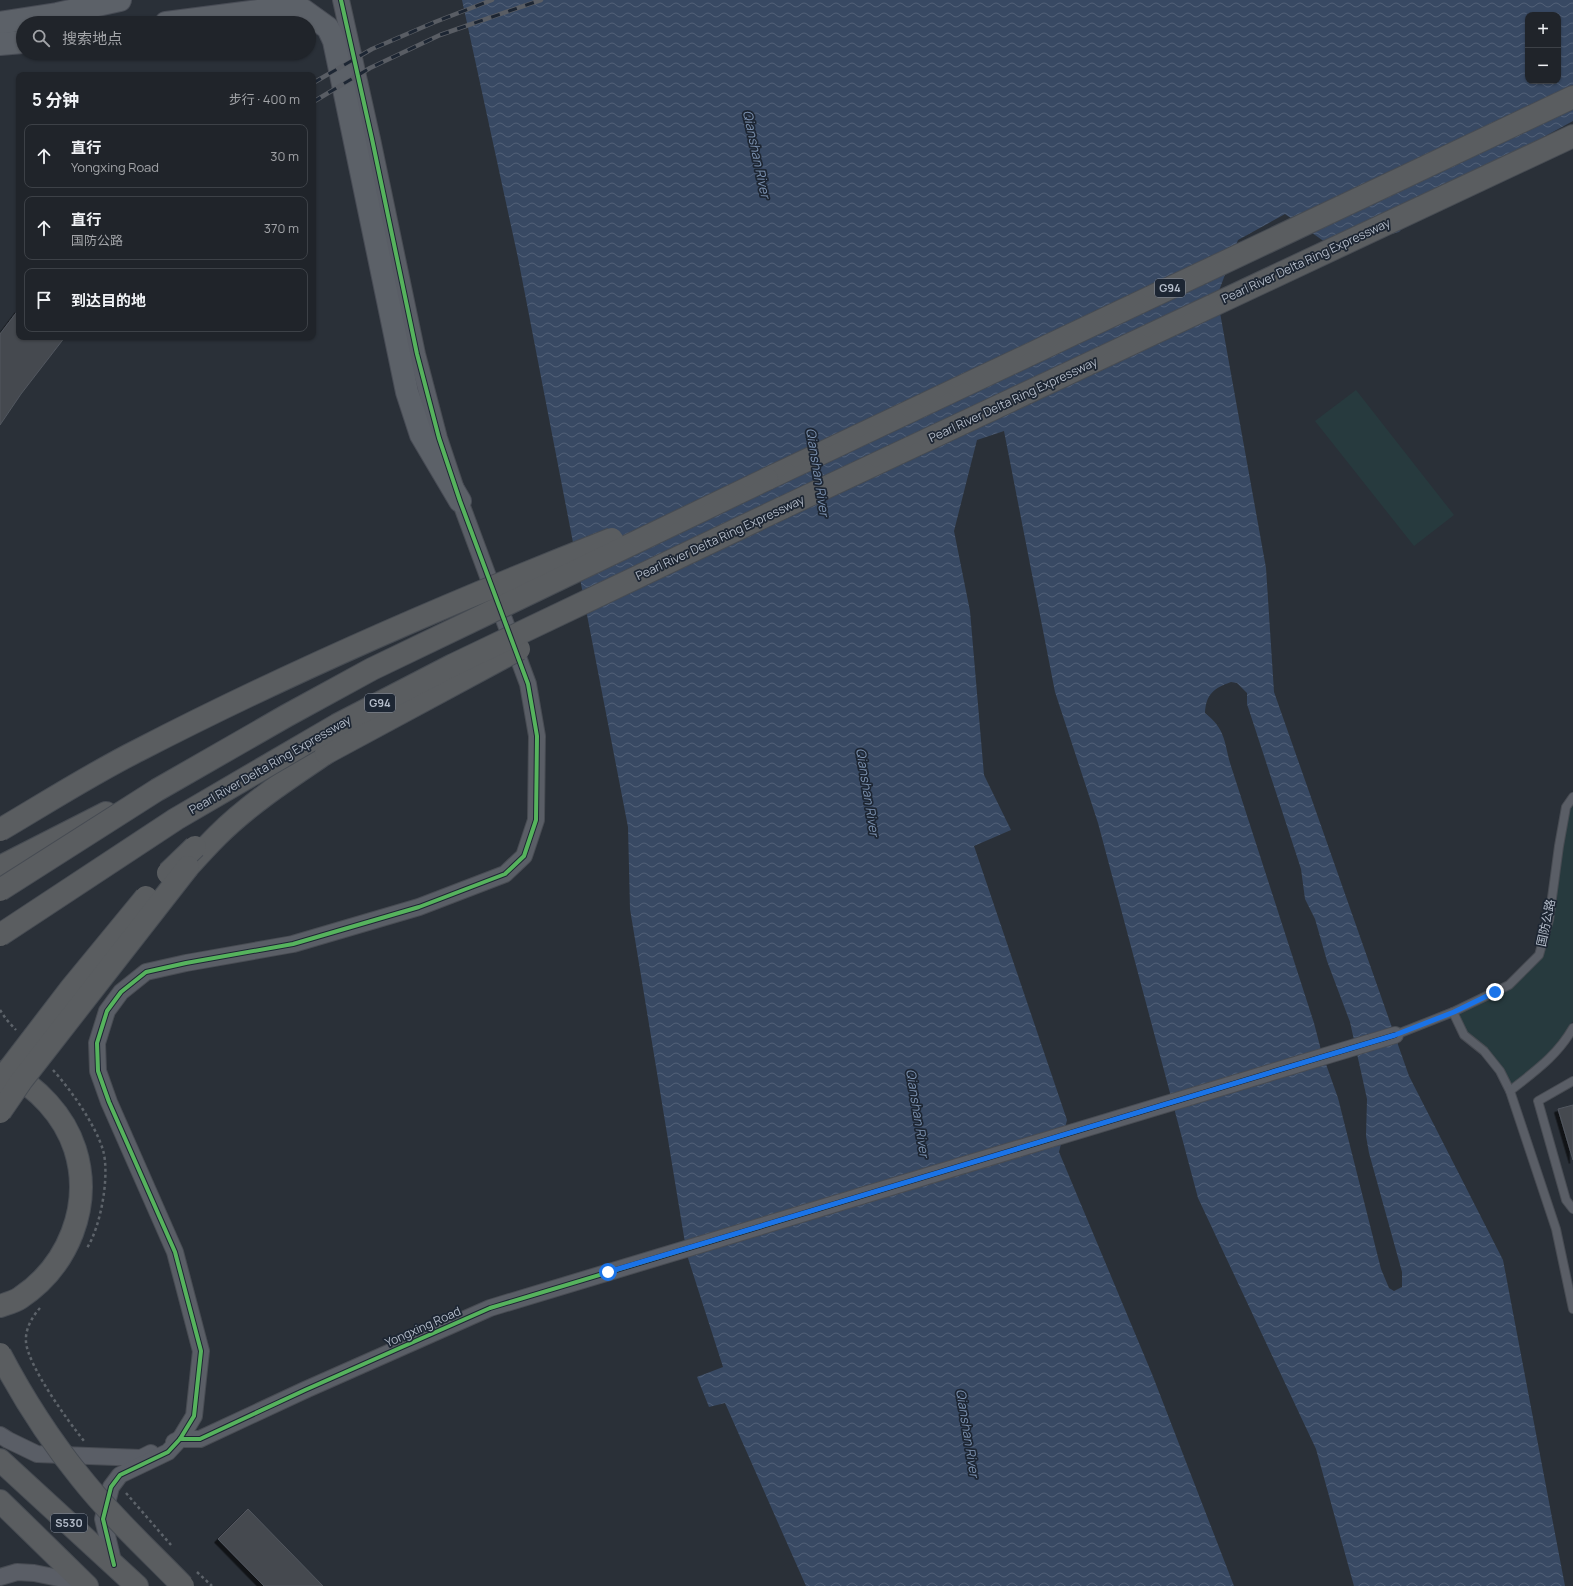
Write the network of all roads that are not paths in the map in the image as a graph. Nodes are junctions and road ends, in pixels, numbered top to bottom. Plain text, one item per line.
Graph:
1 (120, 0) edge
2 (341, 0) edge
3 (44, 16) edge
4 (219, 16) edge
5 (311, 16) edge
6 (316, 19) edge
7 (16, 20) edge
8 (0, 23) edge
9 (16, 43) edge
10 (0, 44) edge
11 (1573, 97) edge
12 (1573, 136) edge
13 (767, 479) junction
14 (460, 501) junction
15 (782, 508) junction
16 (326, 753) junction
17 (219, 754) junction
18 (1573, 798) edge
19 (0, 830) edge
20 (0, 867) edge
21 (0, 890) edge
22 (0, 935) edge
23 (1454, 1012) junction
24 (1573, 1028) edge
25 (1395, 1035) joint
26 (0, 1068) edge
27 (0, 1081) edge
28 (1573, 1081) edge
29 (1510, 1091) junction
30 (0, 1112) edge
31 (1573, 1209) edge
32 (682, 1250) joint
33 (0, 1306) edge
34 (1573, 1309) edge
35 (0, 1354) edge
36 (0, 1435) edge
37 (180, 1439) junction
38 (0, 1460) edge
39 (0, 1501) edge
40 (114, 1565) junction
41 (0, 1577) edge
42 (190, 1578) edge
43 (85, 1584) edge
44 (137, 1586) edge

1 - 3 main road
2 - 14 street
4 - 5 main road
6 - 14 main road
7 - 8 main road
9 - 10 main road
11 - 13 highway, G94
12 - 15 highway, Pearl River Delta Ring Expressway / G94
13 - 17 highway, G94, bridge
13 - 19 highway, bridge
14 - 37 street
15 - 16 highway, bridge
15 - 22 highway, Pearl River Delta Ring Expressway / G94, bridge
16 - 27 highway, bridge
16 - 30 highway, bridge
17 - 20 highway, bridge
17 - 21 highway, G94, bridge
18 - 23 lane, 国防公路
23 - 25 lane, 国防公路
23 - 29 lane
24 - 29 lane
25 - 32 street, 国防公路
26 - 33 highway, bridge
28 - 31 lane
29 - 34 lane
32 - 37 street, Yongxing Road
35 - 42 highway, bridge
36 - 37 street
37 - 40 street
38 - 40 highway, S530
39 - 43 highway, S530
40 - 44 highway, S530
41 - 43 street

